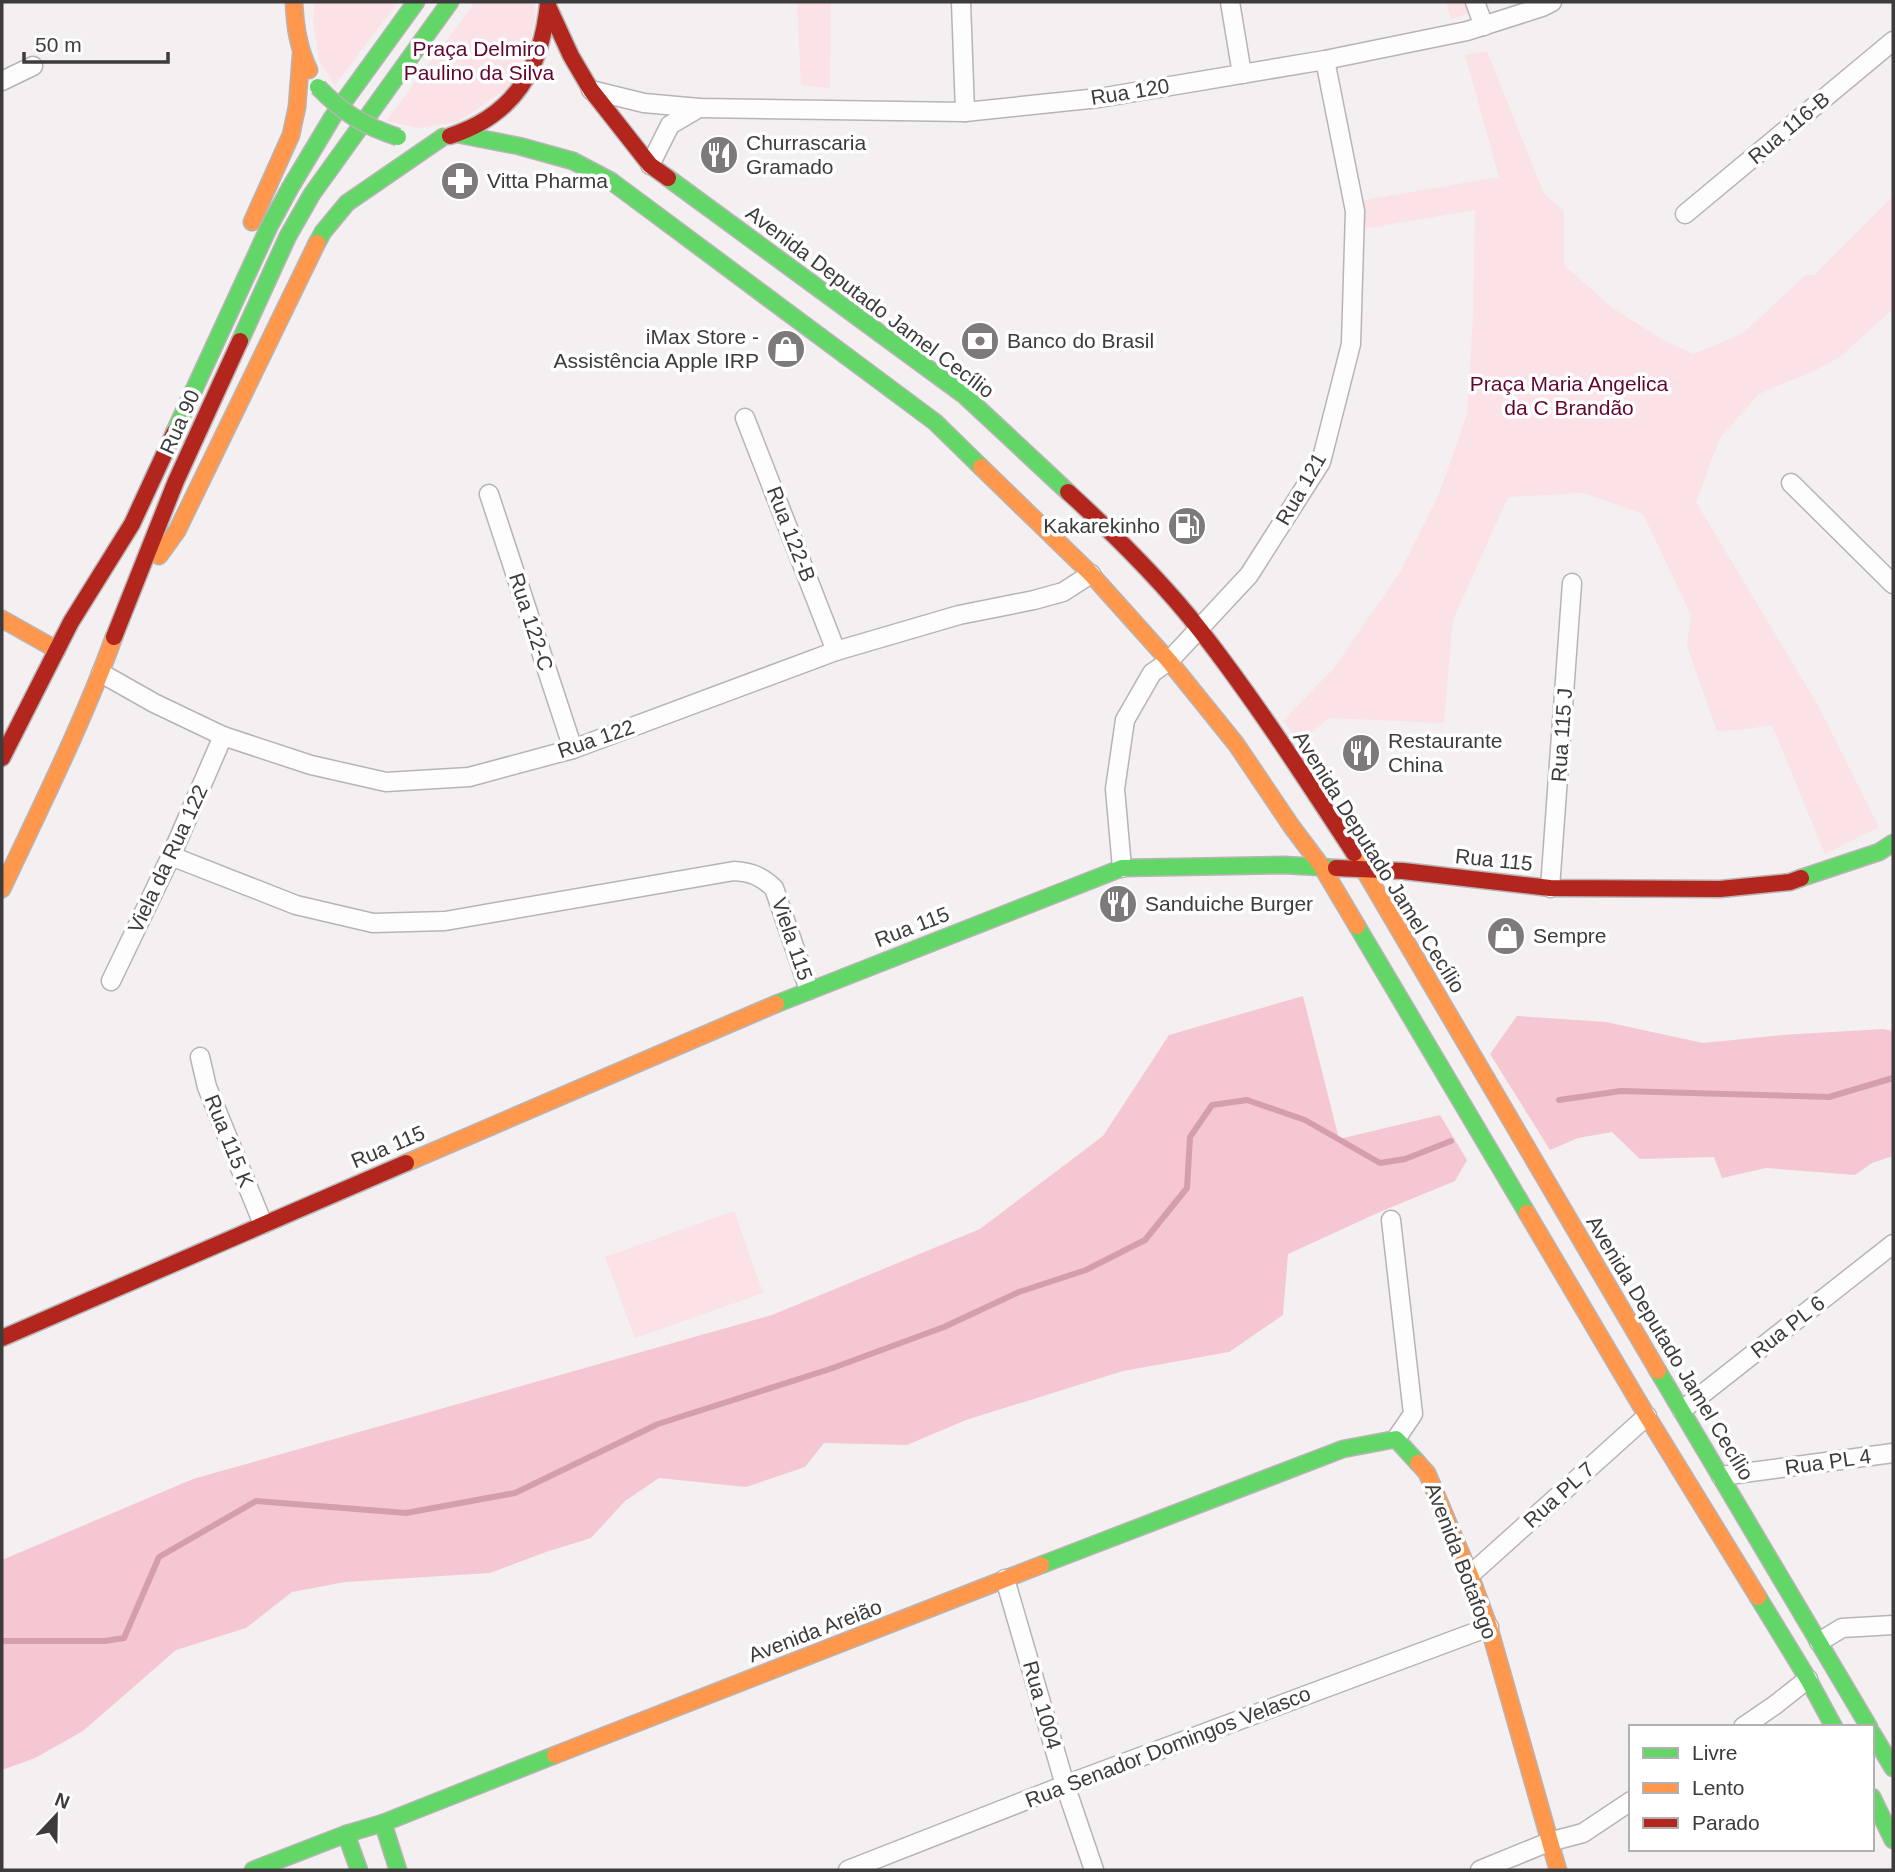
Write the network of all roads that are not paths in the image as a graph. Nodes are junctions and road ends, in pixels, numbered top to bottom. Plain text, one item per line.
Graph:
1 (280, 2) edge
2 (294, 2) edge
3 (416, 2) edge
4 (450, 2) edge
5 (961, 2) edge
6 (1230, 2) edge
7 (1475, 2) edge
8 (1552, 2) edge
9 (548, 4) edge
10 (1484, 26) junction
11 (1893, 41) edge
12 (299, 48) junction
13 (1325, 60) junction
14 (33, 66) dead end
15 (1242, 74) junction
16 (2, 81) edge
17 (591, 90) junction
18 (698, 108) junction
19 (965, 112) junction
20 (450, 136) junction
21 (650, 165) junction
22 (1685, 214) dead end
23 (243, 242) dead end
24 (745, 418) dead end
25 (152, 443) dead end
26 (1791, 483) dead end
27 (489, 495) dead end
28 (1091, 574) junction
29 (1573, 583) dead end
30 (1893, 584) edge
31 (130, 594) junction
32 (2, 619) edge
33 (71, 622) junction
34 (1199, 629) junction
35 (57, 650) junction
36 (836, 651) junction
37 (1169, 661) junction
38 (101, 673) junction
39 (223, 736) junction
40 (573, 749) junction
41 (2, 758) edge
42 (1893, 843) edge
43 (171, 856) junction
44 (1322, 867) junction
45 (1122, 868) junction
46 (1363, 868) junction
47 (1550, 888) junction
48 (2, 889) edge
49 (111, 981) dead end
50 (810, 990) junction
51 (200, 1057) dead end
52 (1391, 1220) dead end
53 (263, 1224) junction
54 (1893, 1244) edge
55 (2, 1339) edge
56 (1682, 1410) junction
57 (1647, 1416) junction
58 (1396, 1439) junction
59 (1893, 1453) edge
60 (1721, 1476) junction
61 (1470, 1575) junction
62 (1004, 1579) junction
63 (1893, 1625) edge
64 (1489, 1627) junction
65 (1819, 1642) junction
66 (1808, 1679) junction
67 (1746, 1725) edge
68 (1833, 1725) edge
69 (1868, 1725) edge
70 (1874, 1735) edge
71 (1893, 1768) edge
72 (1065, 1785) junction
73 (1874, 1800) edge
74 (1629, 1802) edge
75 (383, 1823) junction
76 (1890, 1827) edge
77 (346, 1834) junction
78 (1893, 1840) edge
79 (1549, 1842) junction
80 (253, 1870) edge
81 (359, 1870) edge
82 (398, 1870) edge
83 (848, 1870) edge
84 (1094, 1870) edge
85 (1480, 1870) edge
86 (1558, 1870) edge

1 - 12 main road
2 - 12 main road
3 - 33 main road, Rua 90
4 - 31 main road, Rua 90
5 - 19 street
6 - 15 street
7 - 10 street
8 - 10 street, Rua 120
9 - 17 main road, Avenida Deputado Jamel Cecílio
9 - 20 main road
10 - 13 street, Rua 120
11 - 22 street, Rua 116-B
12 - 20 main road, bridge
12 - 23 main road
13 - 15 street, Rua 120
13 - 34 street, Rua 121
14 - 16 street
15 - 19 street, Rua 120
17 - 18 street, Rua 120
17 - 21 main road, Avenida Deputado Jamel Cecílio
18 - 19 street, Rua 120
18 - 21 street
20 - 28 main road
20 - 31 main road
21 - 34 main road, Avenida Deputado Jamel Cecílio
24 - 36 street, Rua 122-B
25 - 33 main road
26 - 30 street
27 - 40 street, Rua 122-C
28 - 36 street, Rua 122
28 - 37 main road
29 - 47 street, Rua 115 J
31 - 38 main road, Rua 90
32 - 35 main road
33 - 35 main road, Rua 90
34 - 37 street, Rua 121
34 - 46 main road, Avenida Deputado Jamel Cecílio
35 - 41 main road, Rua 90
36 - 40 street, Rua 122
37 - 44 main road
37 - 45 street, Rua 121
38 - 39 street, Rua 122
38 - 48 main road, Rua 90
39 - 40 street, Rua 122
39 - 43 street, Viela da Rua 122
42 - 47 main road, Rua 115
43 - 49 street, Viela da Rua 122
43 - 50 street, Viela 115
44 - 45 main road, Rua 115
44 - 46 main road, Rua 115
44 - 57 main road
45 - 50 main road, Rua 115
46 - 47 main road, Rua 115
46 - 56 main road, Avenida Deputado Jamel Cecílio
50 - 53 main road, Rua 115
51 - 53 street, Rua 115 K
52 - 58 street
53 - 55 main road, Rua 115
54 - 56 street, Rua PL 6
56 - 60 main road, Avenida Deputado Jamel Cecílio
57 - 61 street, Rua PL 7
57 - 66 main road
58 - 61 main road, Avenida Botafogo
58 - 62 main road, Avenida Areião
59 - 60 street, Rua PL 4
60 - 65 main road, Avenida Deputado Jamel Cecílio
61 - 64 main road, Avenida Botafogo
62 - 72 street, Rua 1004
62 - 75 main road, Avenida Areião
63 - 65 street
64 - 72 street, Rua Senador Domingos Velasco
64 - 79 main road, Avenida Botafogo
65 - 69 main road, Avenida Deputado Jamel Cecílio
66 - 67 street
66 - 68 main road
70 - 71 main road
72 - 83 street, Rua Senador Domingos Velasco
72 - 84 street, Rua 1004
73 - 76 main road
74 - 79 street
75 - 77 main road, Avenida Areião
75 - 82 main road
76 - 78 main road
77 - 80 main road, Avenida Areião
77 - 81 main road
79 - 85 street
79 - 86 main road, Avenida Botafogo

